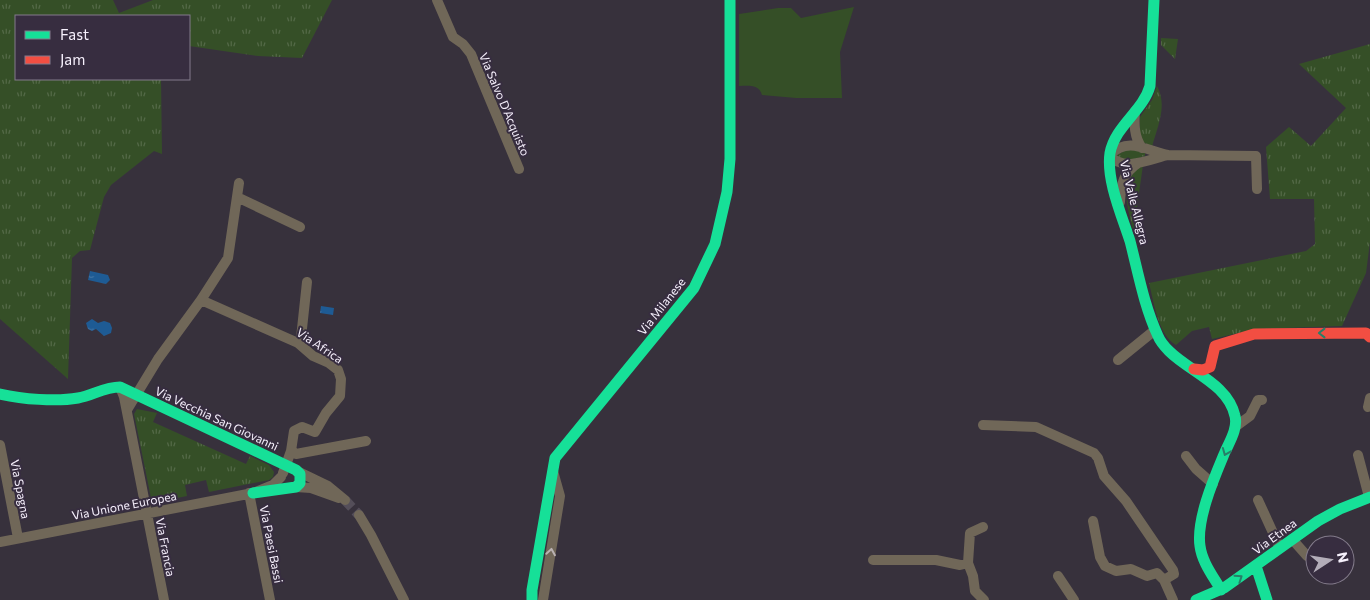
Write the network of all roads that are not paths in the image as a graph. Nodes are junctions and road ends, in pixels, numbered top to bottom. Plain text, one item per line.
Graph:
1 (437, 0) edge
2 (730, 0) edge
3 (1154, 0) edge
4 (1135, 111) junction
5 (1142, 148) junction
6 (1110, 155) junction
7 (1168, 155) junction
8 (1139, 162) junction
9 (519, 169) dead end
10 (239, 184) dead end
11 (1257, 189) dead end
12 (237, 197) junction
13 (1120, 208) junction
14 (300, 228) dead end
15 (307, 282) dead end
16 (201, 300) junction
17 (1156, 330) junction
18 (1370, 337) edge
19 (298, 343) junction
20 (1118, 360) dead end
21 (1212, 363) junction
22 (1194, 369) junction
23 (120, 387) junction
24 (1221, 392) junction
25 (0, 394) edge
26 (137, 396) junction
27 (1262, 400) dead end
28 (127, 410) junction
29 (983, 425) dead end
30 (1235, 427) junction
31 (366, 441) dead end
32 (0, 445) edge
33 (291, 451) junction
34 (1358, 455) dead end
35 (1186, 456) dead end
36 (552, 468) junction
37 (288, 471) junction
38 (1213, 484) junction
39 (292, 488) junction
40 (251, 493) junction
41 (1370, 497) edge
42 (1258, 500) dead end
43 (147, 513) junction
44 (359, 515) tunnel mouth
45 (1093, 521) dead end
46 (983, 527) dead end
47 (18, 538) junction
48 (1292, 539) junction
49 (0, 542) edge
50 (1280, 548) junction
51 (1305, 554) edge
52 (873, 560) dead end
53 (968, 563) junction
54 (1256, 566) junction
55 (1058, 576) dead end
56 (1164, 580) junction
57 (1221, 590) junction
58 (531, 597) edge
59 (164, 600) edge
60 (270, 600) edge
61 (404, 600) edge
62 (543, 600) edge
63 (984, 600) edge
64 (1074, 600) edge
65 (1173, 600) edge
66 (1196, 600) edge
67 (1267, 600) edge

1 - 9 street, Via Salvo D'Acquisto
2 - 36 main road, Via Milanese
3 - 4 main road, Via Valle Allegra
4 - 5 street
4 - 6 main road, Via Valle Allegra
5 - 6 street
5 - 7 street
6 - 8 street
6 - 13 main road, Via Valle Allegra
7 - 8 street
7 - 11 street
8 - 13 street
10 - 12 street
12 - 14 street
12 - 16 street
13 - 17 main road, Via Valle Allegra
15 - 19 street
16 - 19 street, Via Africa
16 - 26 street
17 - 20 street
17 - 22 main road, Via Valle Allegra
18 -> 21 main road
19 - 33 street, Via Africa
21 - 22 main road
21 - 24 main road
22 - 24 main road, Via Valle Allegra
23 - 25 main road
23 - 26 main road, Via Vecchia San Giovanni
23 - 28 street, Via Francia
24 - 30 main road
26 - 28 street
26 - 37 main road, Via Vecchia San Giovanni
27 - 30 street
28 - 43 street, Via Francia
29 - 56 street
30 -> 38 main road
31 - 33 street
32 - 47 street, Via Spagna
33 - 37 street
34 - 41 street
35 - 38 street
36 - 58 main road, Via Milanese
62 -> 36 street
37 - 39 street
37 - 39 main road
37 - 39 street, Via Vecchia San Giovanni
37 - 40 street, Via Unione Europea
38 - 57 main road
39 - 40 main road
40 - 43 street, Via Unione Europea
40 - 60 street, Via Paesi Bassi
41 - 48 main road, Via Etnea
42 - 50 street
43 - 47 street, Via Unione Europea
43 - 59 street, Via Francia
44 - 61 street
45 - 56 street
46 - 53 street
47 - 49 street, Via Unione Europea
48 - 50 main road, Via Etnea
48 - 51 street
50 - 54 main road, Via Etnea
52 - 53 street
53 - 63 street
57 -> 54 main road, Via Etnea
54 - 67 main road
55 - 64 street
56 - 65 street
57 - 66 main road, Via Etnea

